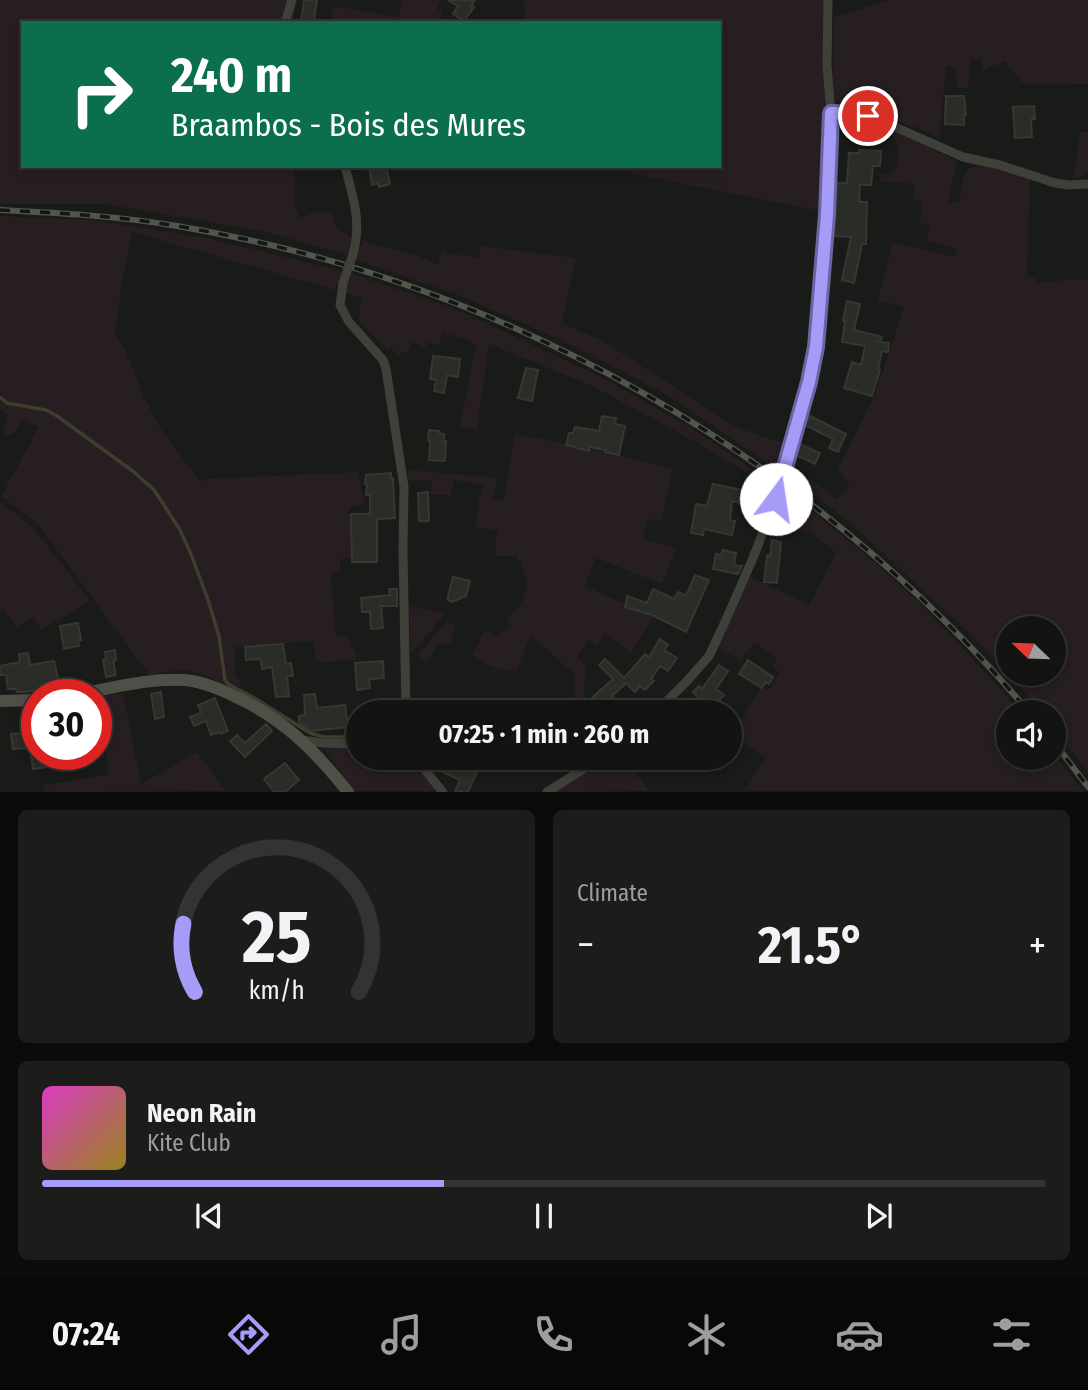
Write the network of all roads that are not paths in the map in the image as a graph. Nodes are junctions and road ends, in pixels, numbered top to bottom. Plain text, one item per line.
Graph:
1 (292, 0) edge
2 (828, 0) edge
3 (286, 21) edge
4 (831, 113) junction
5 (345, 168) edge
6 (1088, 184) edge
7 (112, 688) edge
8 (21, 700) edge
9 (406, 700) edge
10 (668, 700) edge
11 (0, 701) edge
12 (302, 740) junction
13 (346, 744) edge
14 (425, 770) edge
15 (582, 770) edge
16 (348, 792) edge
17 (443, 792) edge
18 (547, 792) edge

1 - 3 street
2 - 4 street
4 - 6 street
4 - 10 street
5 - 9 street, bridge
7 - 12 main road
8 - 11 main road
12 - 13 street
12 - 16 main road
14 - 17 street
15 - 18 street

